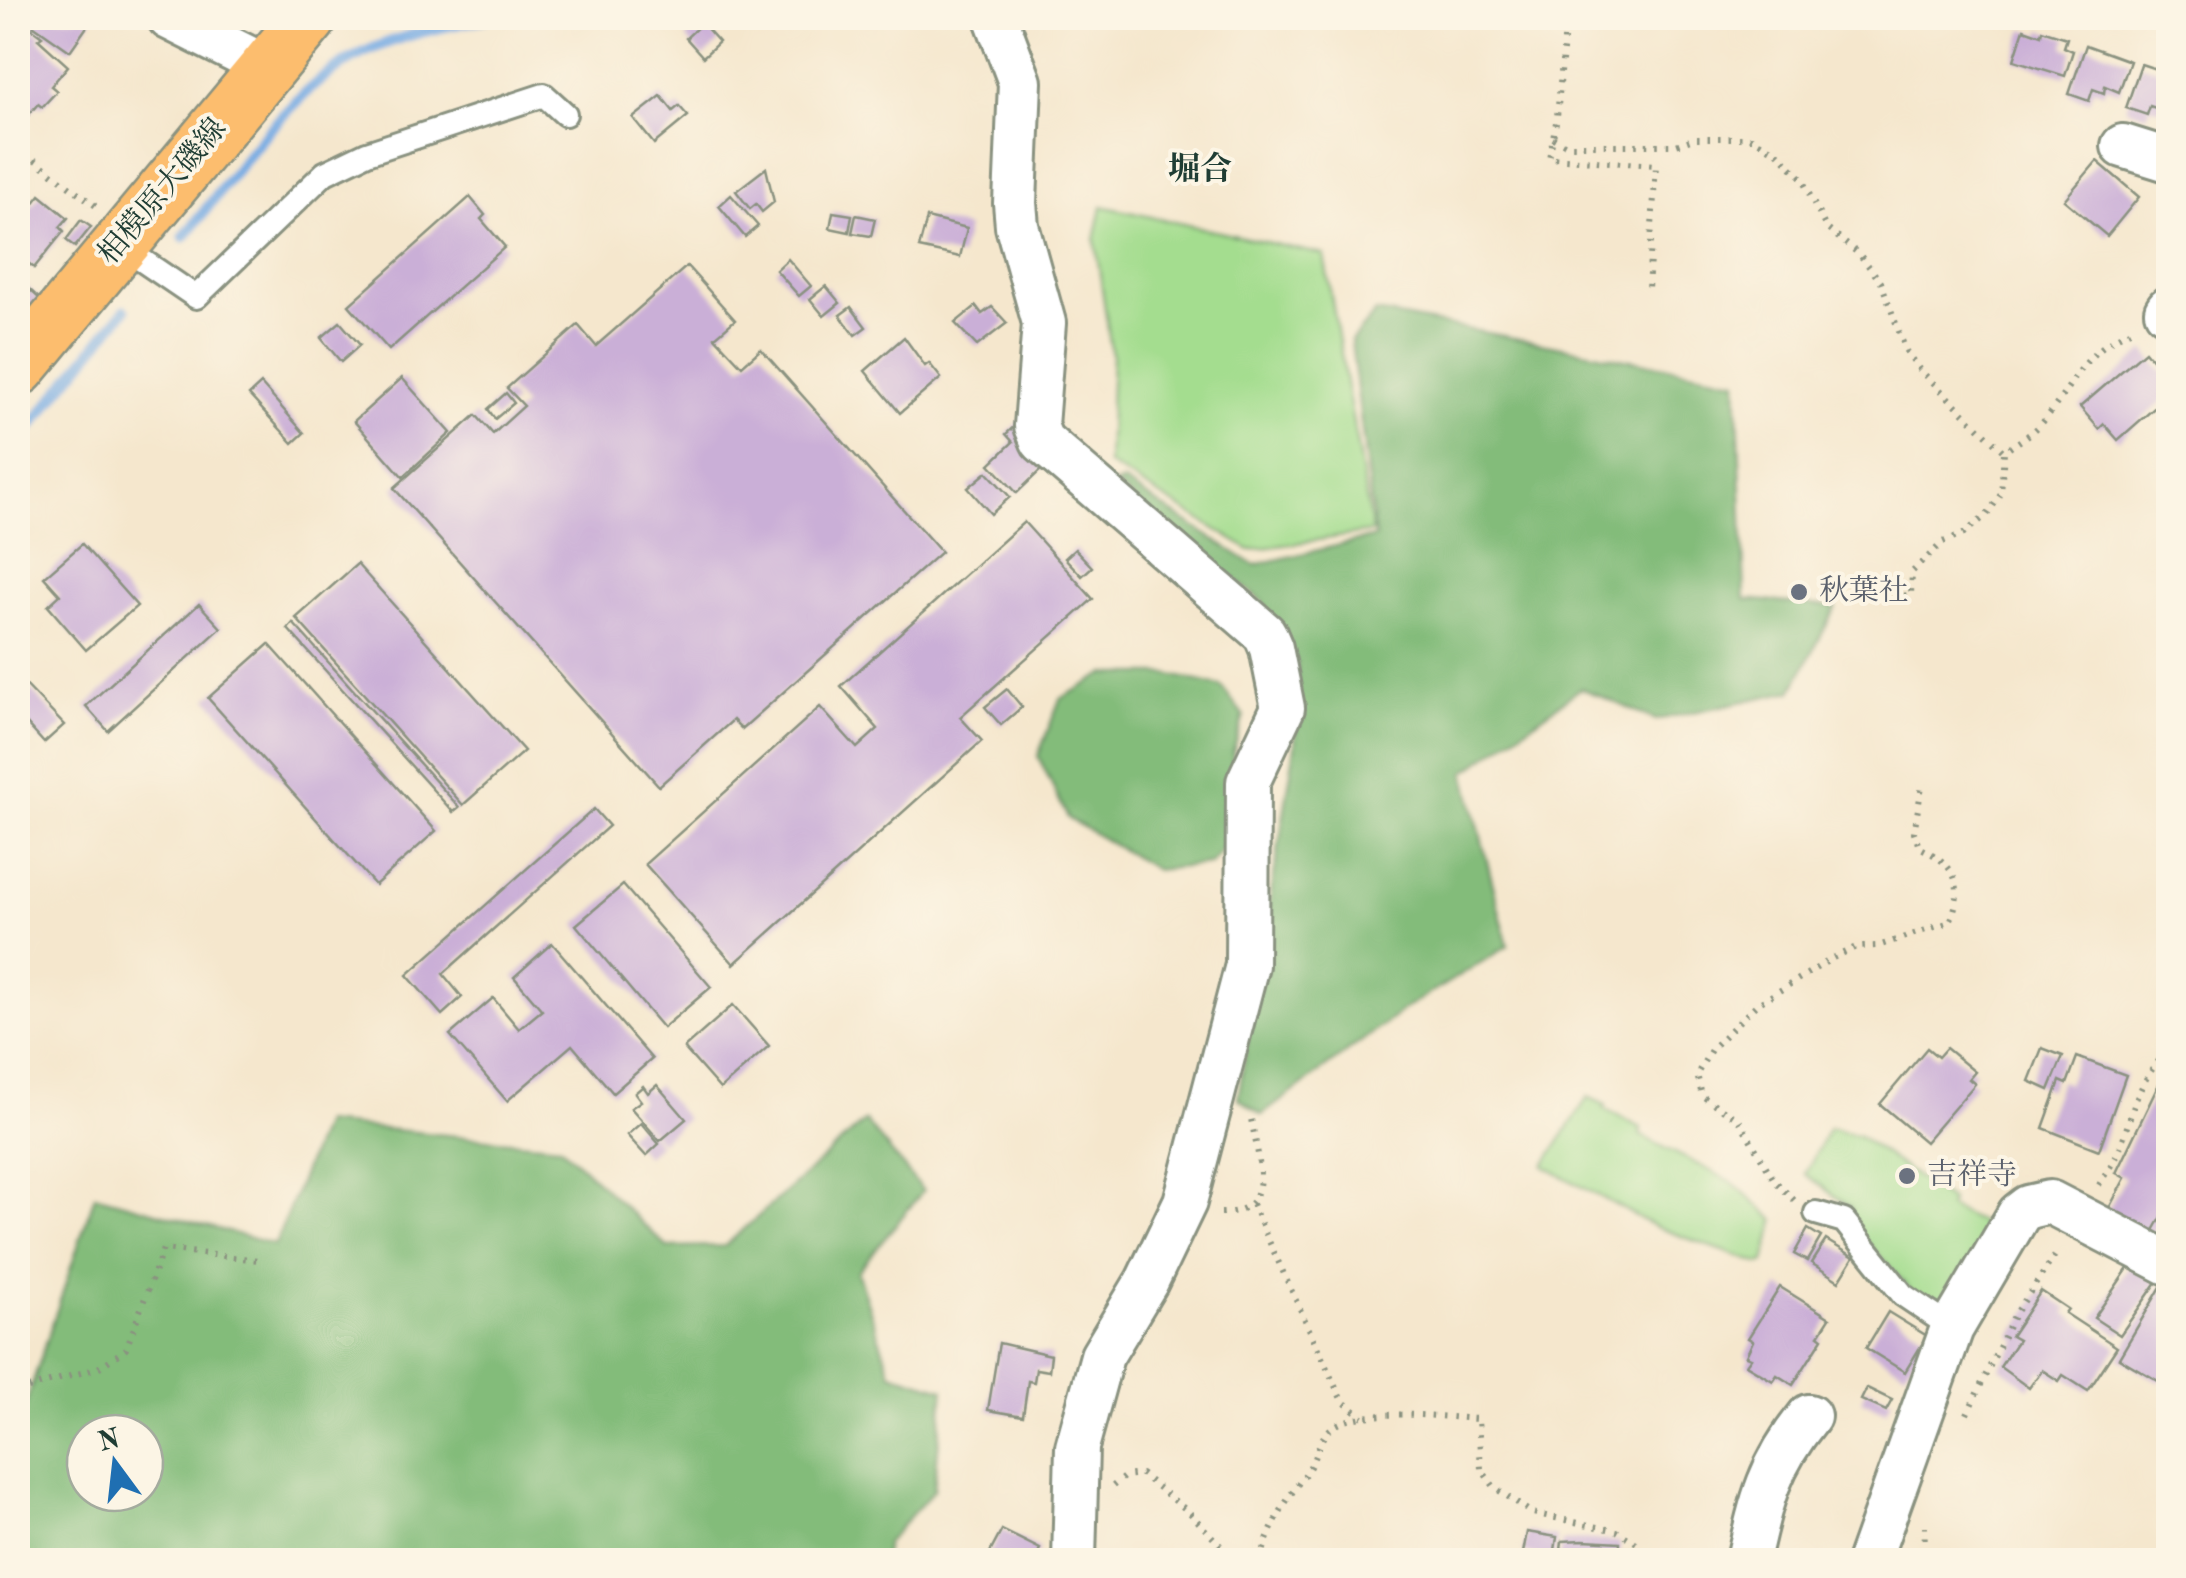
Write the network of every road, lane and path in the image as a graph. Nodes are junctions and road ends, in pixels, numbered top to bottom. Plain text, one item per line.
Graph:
1 (169, 18) edge
2 (309, 18) edge
3 (996, 18) edge
4 (1566, 18) edge
5 (267, 67) junction
6 (565, 114) dead end
7 (1554, 138) junction
8 (2124, 146) dead end
9 (18, 147) edge
10 (2168, 160) edge
11 (125, 238) junction
12 (1648, 289) dead end
13 (2167, 310) edge
14 (18, 368) edge
15 (2004, 452) junction
16 (1883, 597) dead end
17 (2168, 763) edge
18 (2168, 782) edge
19 (1922, 786) dead end
20 (2168, 1050) edge
21 (1250, 1112) dead end
22 (1186, 1194) junction
23 (1252, 1204) junction
24 (1816, 1213) joint
25 (2082, 1216) junction
26 (258, 1260) dead end
27 (2168, 1262) edge
28 (1952, 1328) junction
29 (18, 1391) edge
30 (1808, 1416) dead end
31 (1966, 1417) dead end
32 (1364, 1418) junction
33 (1925, 1511) dead end
34 (1074, 1513) junction
35 (1074, 1560) edge
36 (1234, 1560) edge
37 (1261, 1560) edge
38 (1645, 1560) edge
39 (1748, 1560) edge
40 (1868, 1560) edge
41 (1924, 1560) edge

1 - 5 street
2 - 5 main road, 相模原大磯線
3 - 22 street
4 - 7 path
5 - 11 main road, 相模原大磯線
6 - 11 lane
7 - 12 path
7 - 15 path
8 - 10 street
9 - 11 path
11 - 14 main road, 相模原大磯線
13 - 15 path
15 - 16 path
17 - 18 path
19 - 24 path
20 - 25 path
21 - 23 path
22 - 23 path
22 - 34 street
23 - 32 path
24 - 28 lane
25 - 27 street
25 - 28 street
25 - 31 path
26 - 29 path
28 - 40 street
30 - 39 street
32 - 37 path
32 - 38 path
33 - 41 path
34 - 35 street
34 - 36 path

